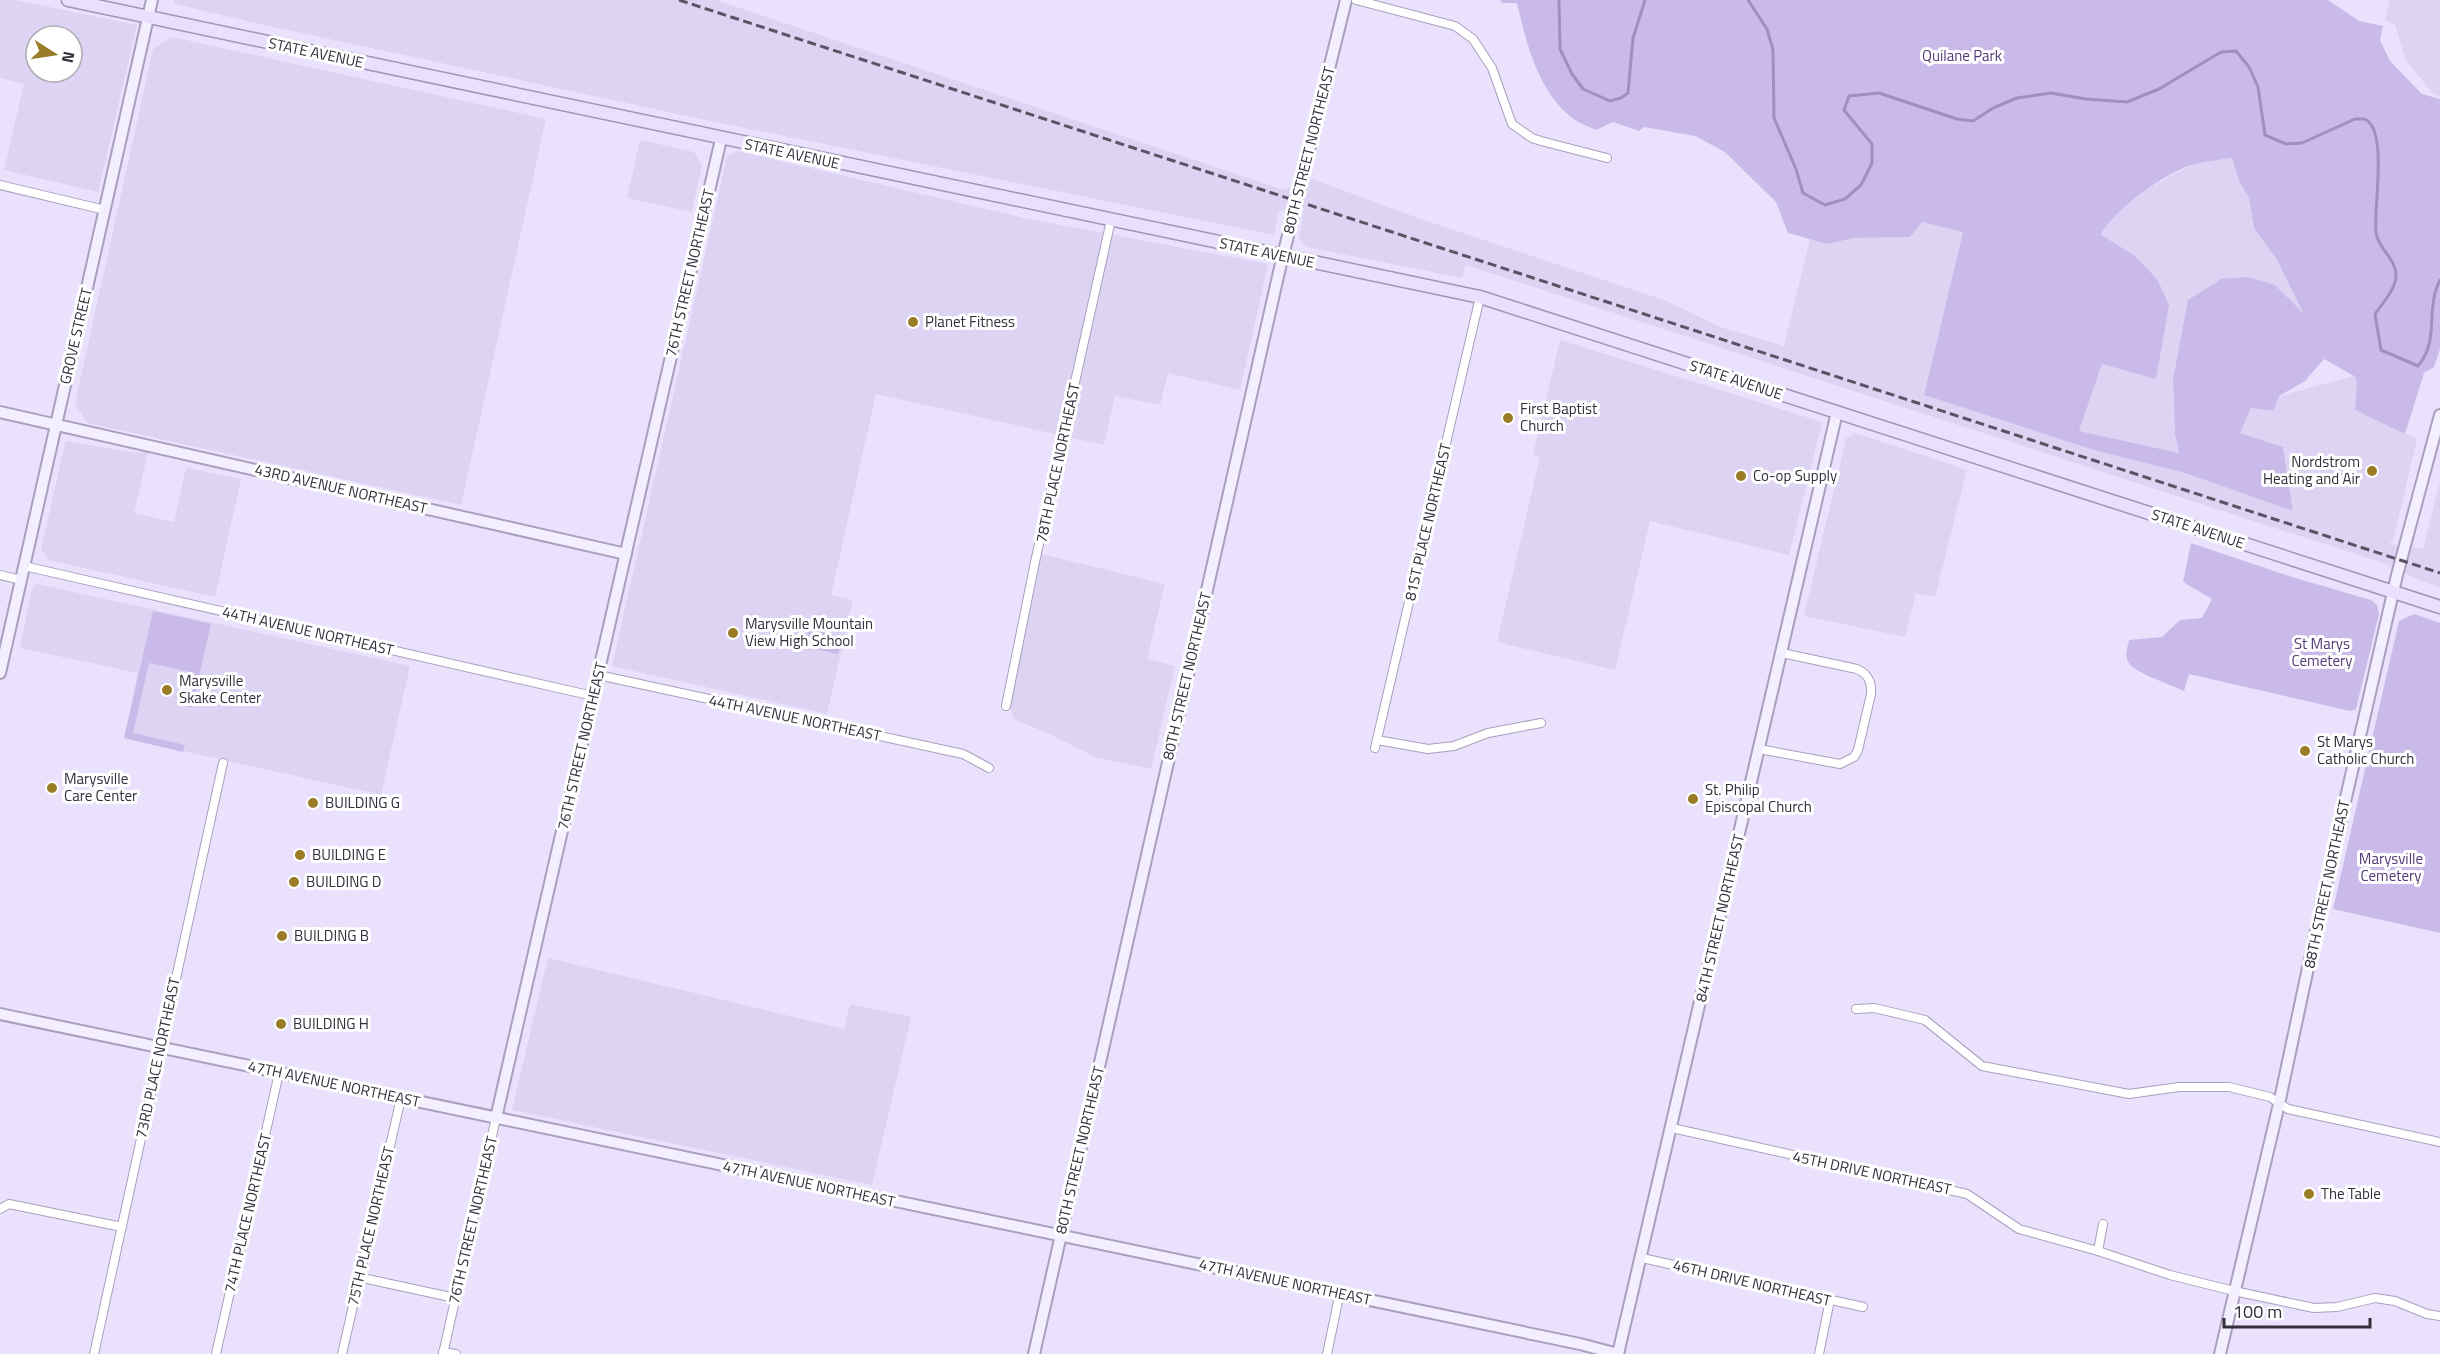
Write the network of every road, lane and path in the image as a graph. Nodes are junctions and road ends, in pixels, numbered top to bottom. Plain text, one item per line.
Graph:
1 (68, 0) edge
2 (152, 0) edge
3 (1346, 0) edge
4 (1356, 0) edge
5 (148, 18) junction
6 (721, 139) junction
7 (1607, 158) dead end
8 (0, 185) edge
9 (105, 210) junction
10 (1111, 220) junction
11 (1282, 256) junction
12 (1480, 297) junction
13 (0, 412) edge
14 (1837, 412) junction
15 (2439, 420) edge
16 (56, 425) junction
17 (626, 554) junction
18 (24, 566) junction
19 (0, 575) edge
20 (21, 580) junction
21 (2393, 592) junction
22 (2440, 607) edge
23 (1782, 653) junction
24 (0, 673) edge
25 (598, 675) junction
26 (593, 696) junction
27 (1006, 706) dead end
28 (1541, 723) dead end
29 (1759, 749) junction
30 (223, 763) dead end
31 (989, 768) dead end
32 (1856, 1009) dead end
33 (0, 1014) edge
34 (161, 1048) junction
35 (279, 1073) junction
36 (401, 1098) junction
37 (2279, 1104) junction
38 (496, 1118) junction
39 (1672, 1128) junction
40 (2440, 1142) edge
41 (0, 1209) edge
42 (2103, 1224) dead end
43 (122, 1227) junction
44 (1061, 1236) junction
45 (2098, 1251) junction
46 (1642, 1258) junction
47 (358, 1276) junction
48 (2234, 1291) junction
49 (1340, 1292) junction
50 (455, 1298) junction
51 (1830, 1300) junction
52 (1863, 1307) dead end
53 (2440, 1316) edge
54 (443, 1353) edge
55 (94, 1354) edge
56 (216, 1354) edge
57 (342, 1354) edge
58 (456, 1354) edge
59 (1034, 1354) edge
60 (1327, 1354) edge
61 (1618, 1354) edge
62 (1819, 1354) edge
63 (2220, 1354) edge

1 - 5 main road, STATE AVENUE
2 - 5 street, GROVE STREET
3 - 11 street, 80TH STREET NORTHEAST
4 - 7 street
5 - 6 main road, STATE AVENUE
5 - 9 street, GROVE STREET
6 - 10 main road, STATE AVENUE
6 - 17 street, 76TH STREET NORTHEAST
8 - 9 street
9 - 16 street, GROVE STREET
10 - 11 main road, STATE AVENUE
10 - 27 street, 78TH PLACE NORTHEAST
11 - 12 main road, STATE AVENUE
11 - 44 street, 80TH STREET NORTHEAST
12 - 14 main road, STATE AVENUE
12 - 28 street, 81ST PLACE NORTHEAST
13 - 16 street, 43RD AVENUE NORTHEAST
14 - 21 main road, STATE AVENUE
14 - 23 street, 84TH STREET NORTHEAST
15 - 21 street, 88TH STREET NORTHEAST
16 - 17 street, 43RD AVENUE NORTHEAST
16 - 18 street, GROVE STREET
17 - 25 street, 76TH STREET NORTHEAST
18 - 20 street, GROVE STREET
18 - 26 street, 44TH AVENUE NORTHEAST
19 - 20 street
20 - 24 street, GROVE STREET
21 - 22 main road, STATE AVENUE
21 - 37 street, 88TH STREET NORTHEAST
23 - 29 street, 84TH STREET NORTHEAST
23 - 29 street
25 - 26 street, 76TH STREET NORTHEAST
25 - 31 street, 44TH AVENUE NORTHEAST
26 - 38 street, 76TH STREET NORTHEAST
29 - 39 street, 84TH STREET NORTHEAST
30 - 34 street, 73RD PLACE NORTHEAST
32 - 37 street
33 - 34 street, 47TH AVENUE NORTHEAST
34 - 35 street, 47TH AVENUE NORTHEAST
34 - 43 street, 73RD PLACE NORTHEAST
35 - 36 street, 47TH AVENUE NORTHEAST
35 - 56 street, 74TH PLACE NORTHEAST
36 - 38 street, 47TH AVENUE NORTHEAST
36 - 47 street, 75TH PLACE NORTHEAST
37 - 40 street
37 - 48 street, 88TH STREET NORTHEAST
38 - 44 street, 47TH AVENUE NORTHEAST
38 - 50 street, 76TH STREET NORTHEAST
39 - 45 street, 45TH DRIVE NORTHEAST
39 - 46 street, 84TH STREET NORTHEAST
41 - 43 street
42 - 45 street
43 - 55 street, 73RD PLACE NORTHEAST
44 - 49 street, 47TH AVENUE NORTHEAST
44 - 59 street, 80TH STREET NORTHEAST
45 - 48 street, 45TH DRIVE NORTHEAST
46 - 51 street, 46TH DRIVE NORTHEAST
46 - 61 street, 84TH STREET NORTHEAST
47 - 50 street
47 - 57 street, 75TH PLACE NORTHEAST
48 - 53 street, 45TH DRIVE NORTHEAST
48 - 63 street, 88TH STREET NORTHEAST
49 - 60 street
49 - 61 street, 47TH AVENUE NORTHEAST
50 - 54 street, 76TH STREET NORTHEAST
51 - 52 street, 46TH DRIVE NORTHEAST
51 - 62 street
54 - 58 street

